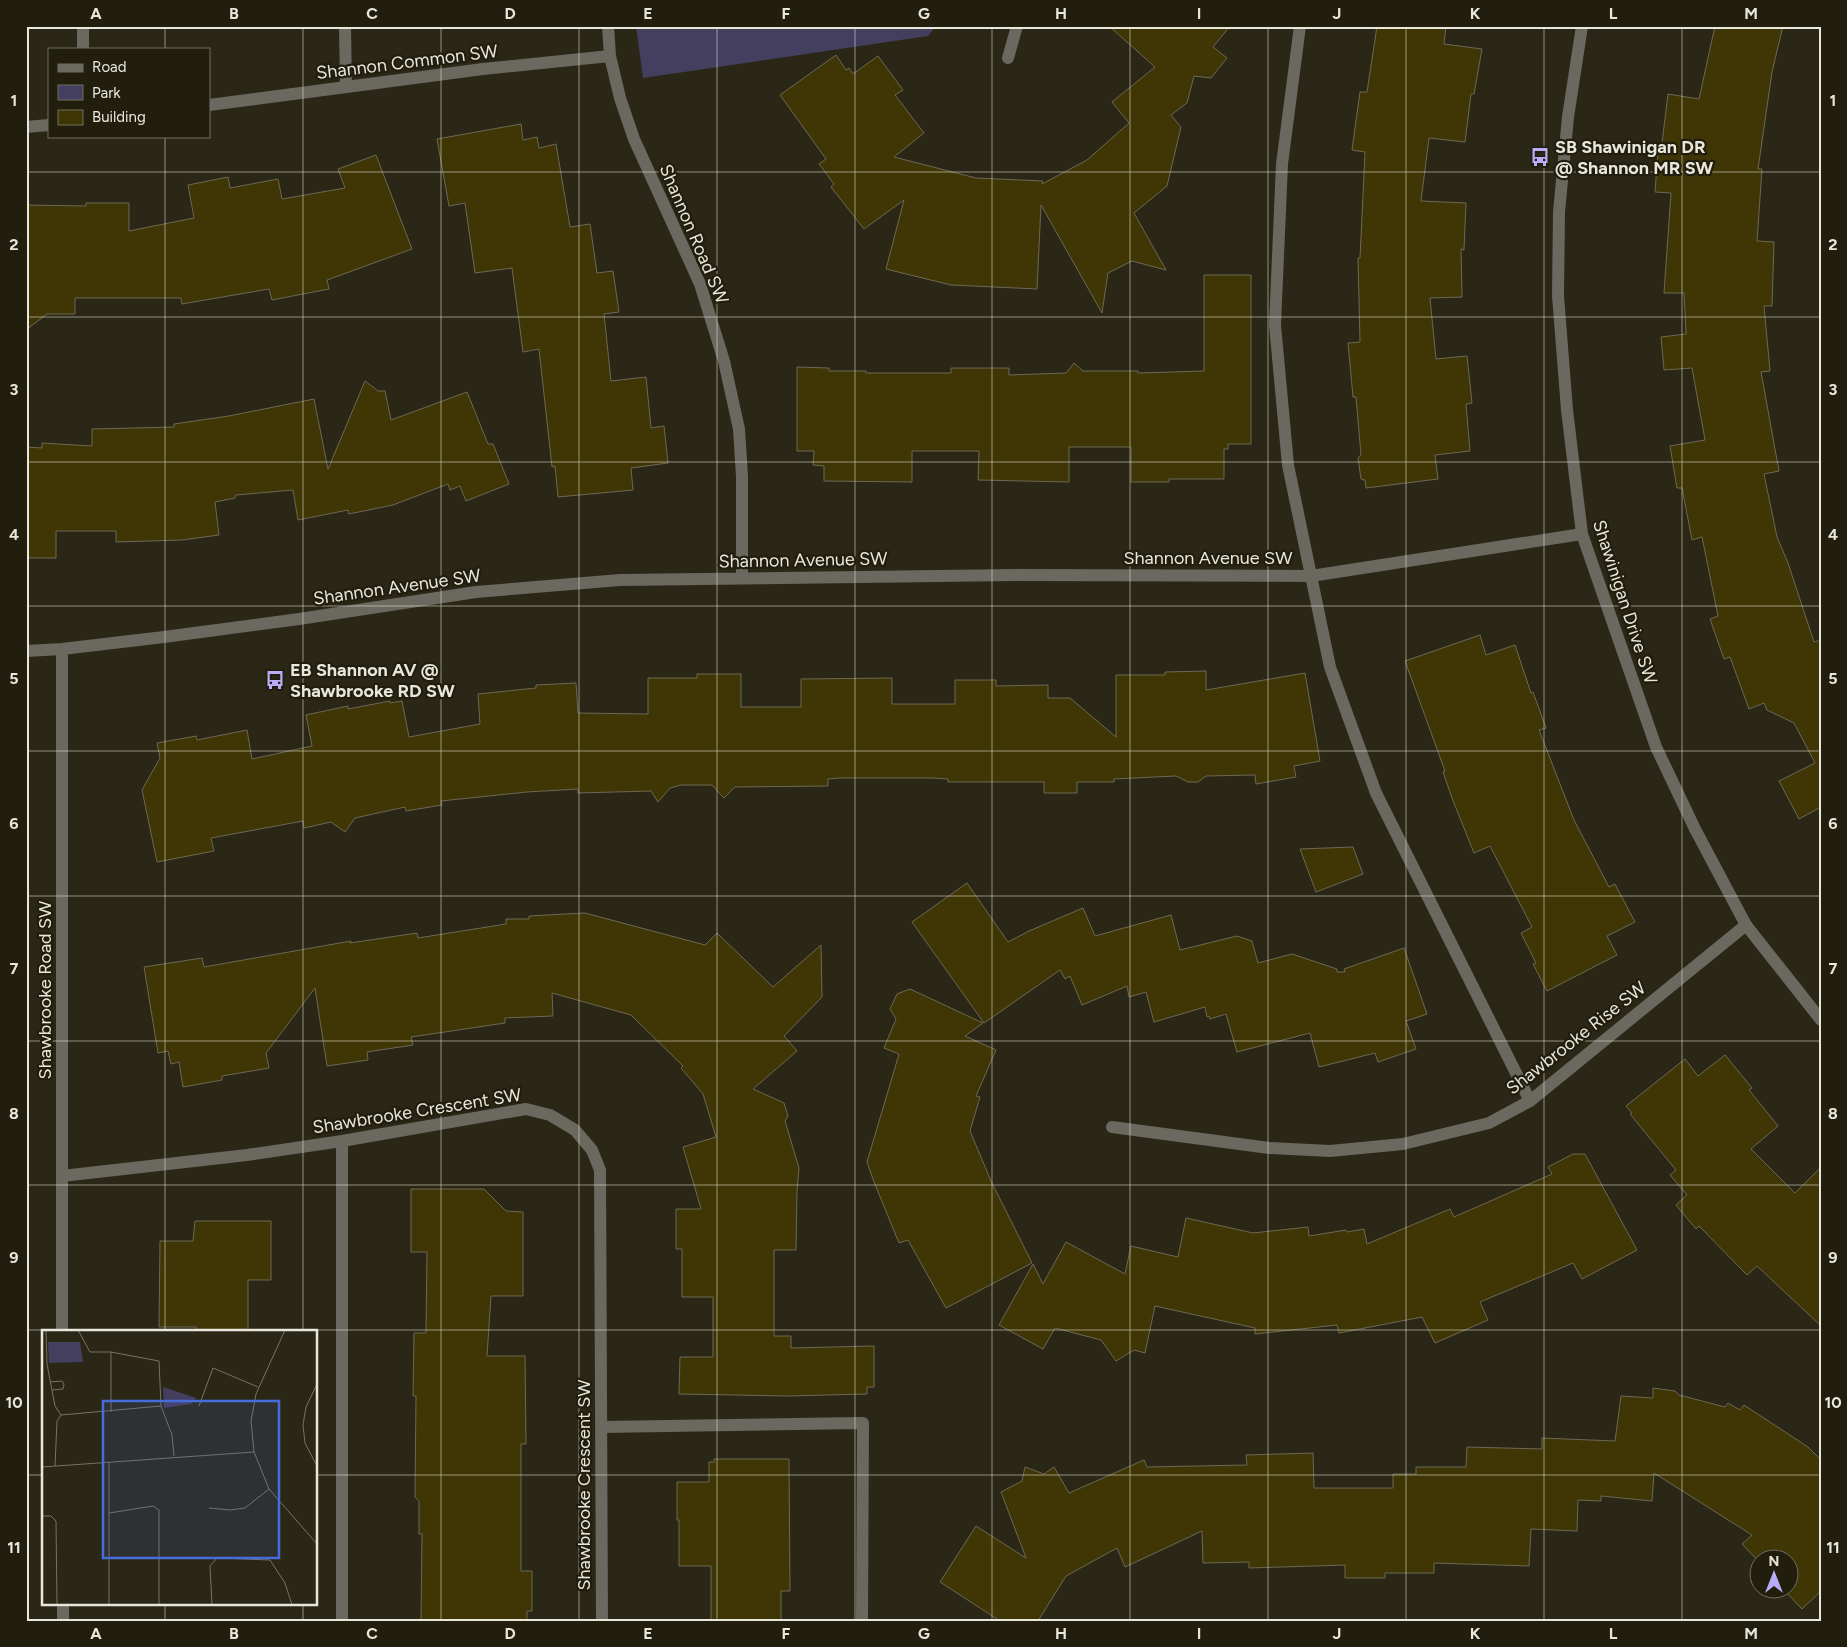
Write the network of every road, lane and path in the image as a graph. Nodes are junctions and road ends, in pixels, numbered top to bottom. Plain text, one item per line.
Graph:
1 (83, 26) edge
2 (345, 26) edge
3 (608, 26) edge
4 (1016, 26) edge
5 (1300, 26) edge
6 (1582, 26) edge
7 (83, 48) edge
8 (610, 56) junction
9 (1008, 58) dead end
10 (346, 87) junction
11 (210, 105) edge
12 (48, 125) edge
13 (26, 127) edge
14 (1582, 534) junction
15 (1311, 576) junction
16 (742, 578) junction
17 (62, 649) junction
18 (26, 651) edge
19 (1746, 925) junction
20 (1821, 1020) edge
21 (1530, 1101) junction
22 (1112, 1127) dead end
23 (342, 1141) junction
24 (62, 1176) junction
25 (62, 1330) edge
26 (602, 1427) junction
27 (63, 1604) edge
28 (63, 1621) edge
29 (342, 1621) edge
30 (602, 1621) edge
31 (862, 1621) edge

1 - 7 street
2 - 10 street
3 - 8 street, Shannon Road SW
4 - 9 street
5 - 15 street
6 - 14 street, Shawinigan Drive SW
8 - 10 street, Shannon Common SW
8 - 16 street, Shannon Road SW
10 - 11 street, Shannon Common SW
12 - 13 street
14 - 15 street, Shannon Avenue SW
14 - 19 street, Shawinigan Drive SW
15 - 16 street, Shannon Avenue SW
15 - 21 street
16 - 17 street, Shannon Avenue SW
17 - 18 street, Shannon Avenue SW
17 - 24 street, Shawbrooke Road SW
19 - 20 street, Shawinigan Drive SW
19 - 21 street, Shawbrooke Rise SW
21 - 22 street, Shawbrooke Rise SW
23 - 24 street, Shawbrooke Crescent SW
23 - 26 street, Shawbrooke Crescent SW
23 - 29 street
24 - 25 street, Shawbrooke Road SW
26 - 30 street, Shawbrooke Crescent SW
26 - 31 street
27 - 28 street

